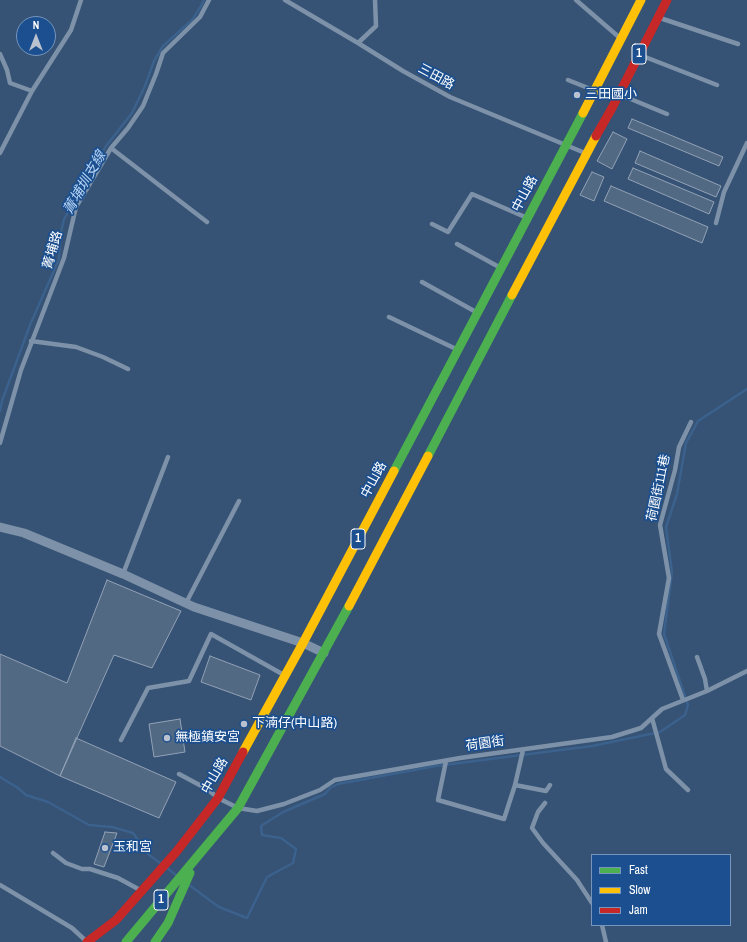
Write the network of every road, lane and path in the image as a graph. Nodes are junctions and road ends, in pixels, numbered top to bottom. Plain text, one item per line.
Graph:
1 (80, 0) edge
2 (209, 0) edge
3 (285, 0) edge
4 (375, 0) edge
5 (576, 0) edge
6 (641, 0) edge
7 (666, 0) edge
8 (658, 17) junction
9 (621, 39) junction
10 (358, 42) junction
11 (738, 44) dead end
12 (0, 54) edge
13 (639, 55) junction
14 (568, 80) dead end
15 (717, 85) dead end
16 (32, 90) junction
17 (595, 91) junction
18 (619, 94) junction
19 (667, 114) dead end
20 (566, 144) junction
21 (747, 144) edge
22 (111, 148) junction
23 (0, 153) edge
24 (586, 154) junction
25 (527, 218) junction
26 (207, 222) dead end
27 (716, 223) dead end
28 (432, 224) dead end
29 (457, 244) dead end
30 (501, 268) junction
31 (422, 282) dead end
32 (478, 313) junction
33 (389, 317) dead end
34 (31, 341) junction
35 (458, 349) junction
36 (128, 369) dead end
37 (691, 422) dead end
38 (0, 443) edge
39 (168, 457) dead end
40 (239, 501) dead end
41 (0, 527) edge
42 (123, 574) junction
43 (186, 603) junction
44 (303, 643) junction
45 (324, 653) junction
46 (697, 657) dead end
47 (747, 671) edge
48 (285, 675) junction
49 (707, 691) junction
50 (683, 700) junction
51 (652, 718) junction
52 (121, 740) dead end
53 (522, 750) junction
54 (446, 761) junction
55 (179, 774) dead end
56 (516, 784) junction
57 (550, 786) dead end
58 (688, 790) dead end
59 (218, 798) junction
60 (545, 803) dead end
61 (238, 808) junction
62 (53, 853) dead end
63 (196, 858) junction
64 (0, 885) edge
65 (141, 891) junction
66 (591, 901) edge
67 (602, 926) edge
68 (87, 942) edge
69 (126, 942) edge
70 (155, 942) edge
71 (606, 942) edge

1 - 16 lane
2 - 22 lane, 菁埔路
3 - 10 lane, 三田路
4 - 10 lane
5 - 9 lane
6 - 9 main road, 中山路 / 1
7 - 8 main road, 1
8 - 11 lane
8 - 13 main road, 1
9 - 17 main road, 中山路 / 1
10 - 20 lane, 三田路
12 - 16 lane
13 - 15 lane
13 - 18 main road, 1
14 - 17 lane
16 - 23 lane
17 - 20 main road, 中山路 / 1
18 - 19 lane
18 - 24 main road, 1
20 - 24 lane, 三田路
20 - 25 main road, 中山路 / 1
21 - 27 lane
22 - 26 lane
22 - 34 lane, 菁埔路
24 - 45 main road, 1
25 - 28 lane
25 - 30 main road, 中山路 / 1
29 - 30 lane
30 - 32 main road, 中山路 / 1
31 - 32 lane
32 - 35 main road, 中山路 / 1
33 - 35 lane
34 - 36 lane
34 - 38 lane, 菁埔路
35 - 44 main road, 中山路 / 1
37 - 50 lane, 荷園街111巷
39 - 42 lane
40 - 43 lane
41 - 42 street
42 - 43 street
43 - 44 street
44 - 45 street
44 - 48 main road, 中山路 / 1
45 - 61 main road, 1
46 - 49 lane
47 - 49 lane, 荷園街
48 - 52 lane
48 - 59 main road, 中山路 / 1
49 - 50 lane, 荷園街
50 - 51 lane, 荷園街
51 - 53 lane, 荷園街
51 - 58 lane
53 - 54 lane, 荷園街
53 - 56 lane
54 - 56 lane
54 - 61 lane, 荷園街
55 - 59 lane, 荷園街
56 - 57 lane
59 - 61 lane, 荷園街
59 - 65 main road, 中山路 / 1
60 - 66 lane
61 - 63 main road, 1
62 - 65 lane
63 - 69 main road, 1
63 - 70 main road
64 - 68 lane
65 - 68 main road, 中山路 / 1
67 - 71 lane

